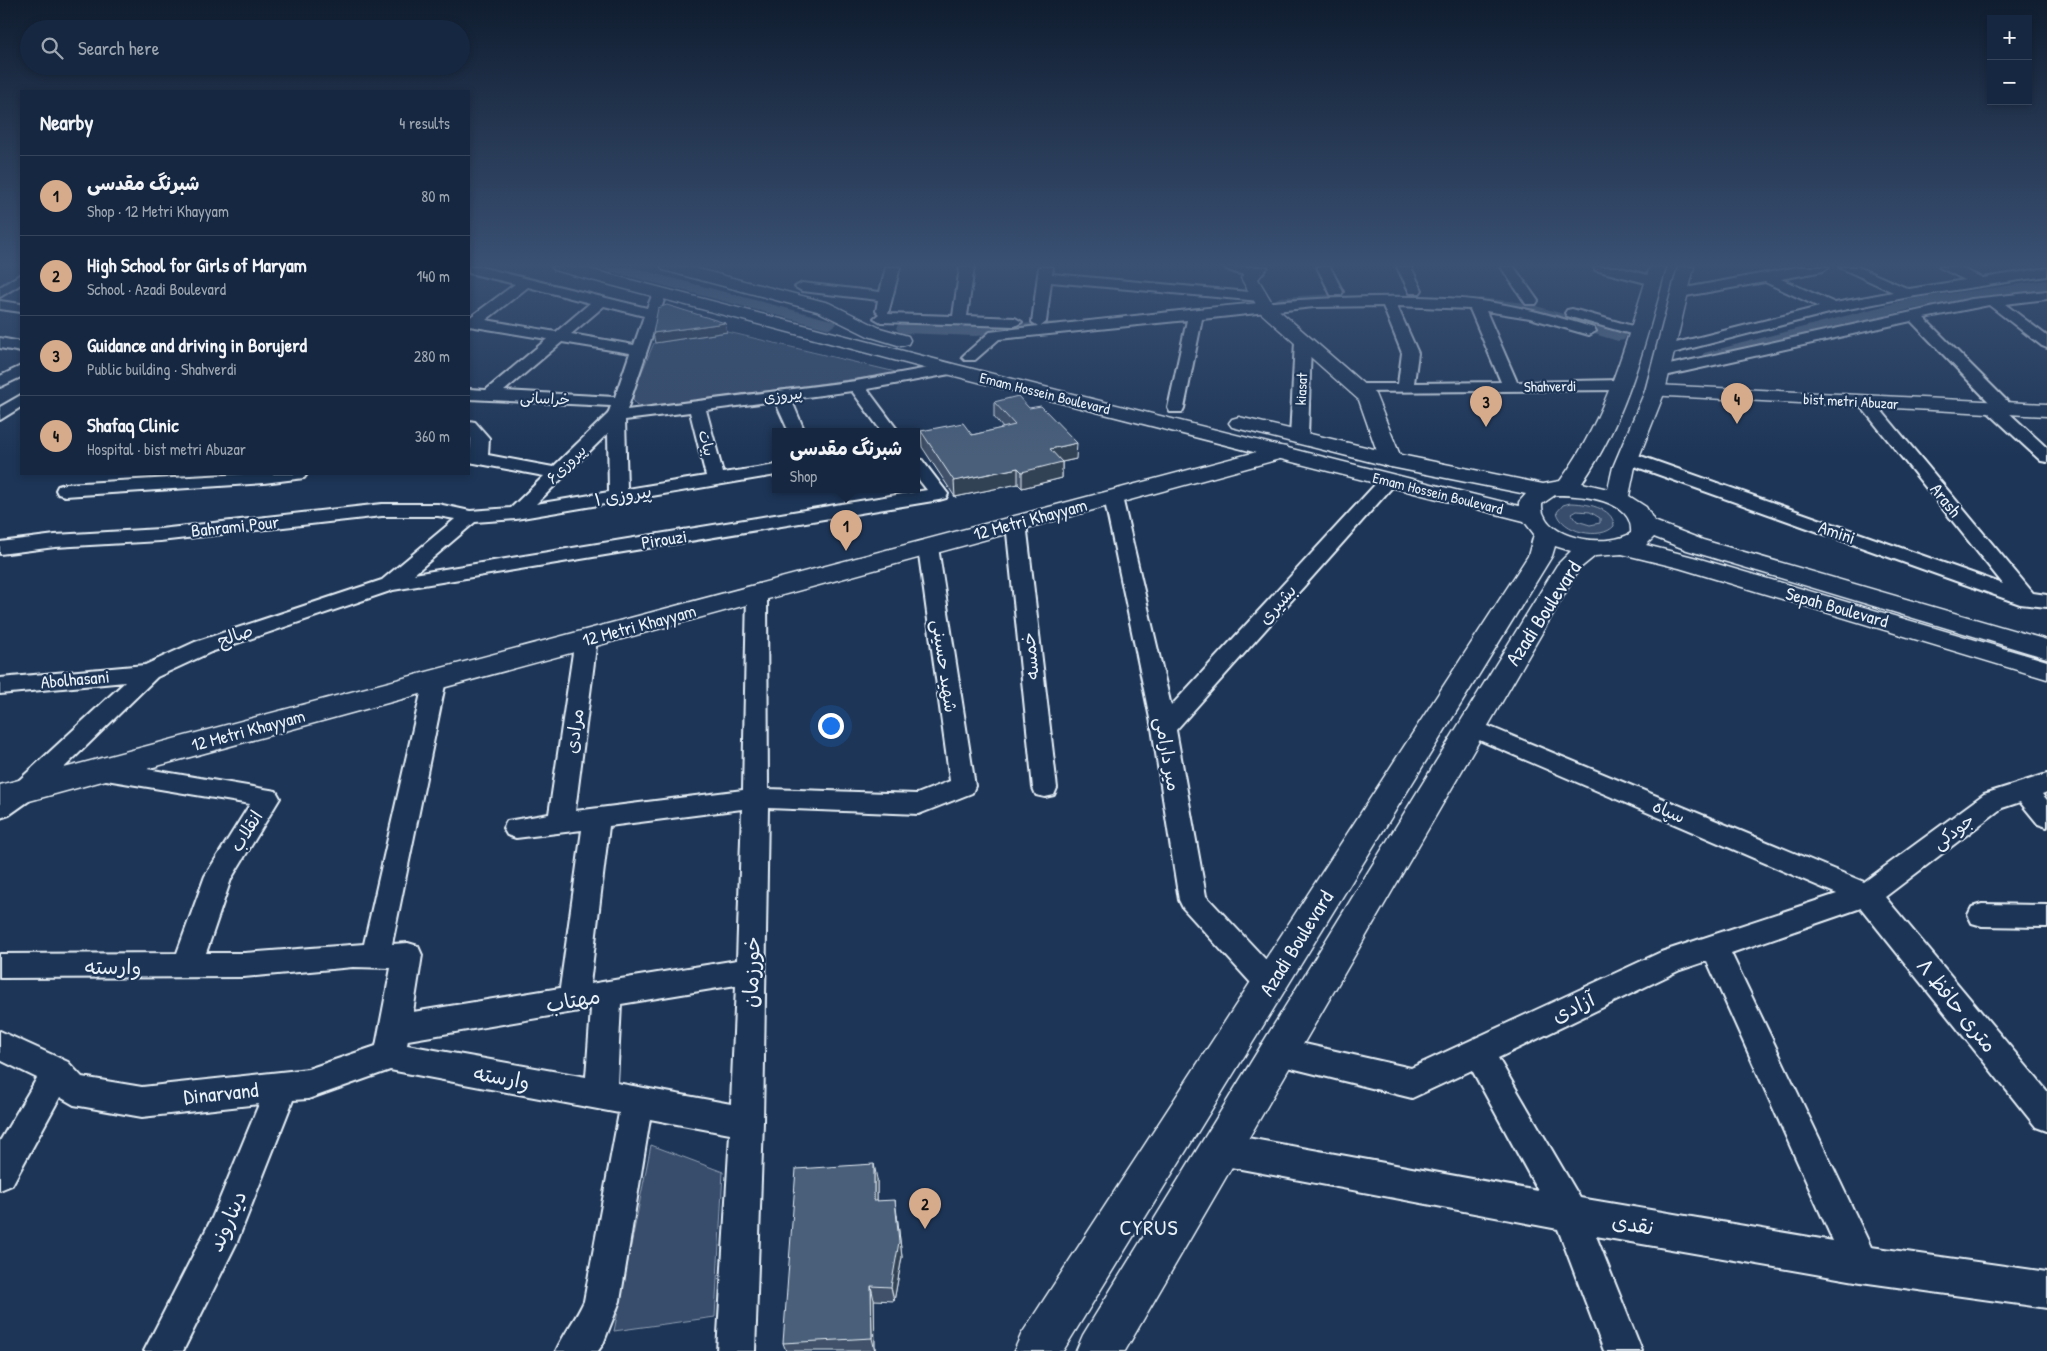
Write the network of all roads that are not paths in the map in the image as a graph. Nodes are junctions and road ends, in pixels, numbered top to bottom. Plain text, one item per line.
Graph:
1 (515, 330) edge
2 (566, 330) edge
3 (645, 330) edge
4 (798, 330) edge
5 (844, 330) edge
6 (870, 330) edge
7 (876, 330) edge
8 (898, 330) edge
9 (1045, 330) edge
10 (1192, 330) edge
11 (1292, 330) edge
12 (1400, 330) edge
13 (1487, 330) edge
14 (1586, 330) edge
15 (1614, 330) edge
16 (1639, 330) edge
17 (1670, 330) edge
18 (1745, 330) edge
19 (1855, 330) edge
20 (1927, 330) edge
21 (2030, 330) edge
22 (1589, 331) dead end
23 (875, 333) junction
24 (813, 334) junction
25 (558, 337) junction
26 (1637, 338) junction
27 (1303, 341) junction
28 (2047, 343) edge
29 (1, 344) edge
30 (20, 347) edge
31 (638, 350) junction
32 (1665, 350) junction
33 (970, 357) junction
34 (950, 369) junction
35 (20, 372) edge
36 (1657, 381) junction
37 (0, 382) edge
38 (1623, 385) junction
39 (856, 386) junction
40 (1511, 387) junction
41 (1405, 388) junction
42 (1357, 389) junction
43 (781, 396) junction
44 (476, 397) edge
45 (20, 401) edge
46 (1865, 401) junction
47 (697, 406) junction
48 (1176, 408) junction
49 (1999, 408) junction
50 (618, 409) junction
51 (2047, 410) edge
52 (0, 415) edge
53 (470, 427) edge
54 (795, 428) edge
55 (888, 428) edge
56 (1289, 445) junction
57 (2047, 457) edge
58 (474, 458) edge
59 (1629, 458) junction
60 (920, 469) edge
61 (1390, 470) junction
62 (772, 471) edge
63 (557, 473) junction
64 (81, 475) edge
65 (126, 475) edge
66 (284, 475) edge
67 (716, 480) junction
68 (114, 487) junction
69 (1567, 488) junction
70 (1543, 491) junction
71 (618, 496) junction
72 (1113, 497) junction
73 (1617, 499) junction
74 (516, 513) junction
75 (470, 518) junction
76 (1016, 523) junction
77 (1539, 524) junction
78 (1644, 525) junction
79 (928, 547) junction
80 (1625, 547) junction
81 (0, 548) edge
82 (1590, 548) junction
83 (389, 584) junction
84 (757, 593) junction
85 (2026, 599) junction
86 (2047, 600) edge
87 (1901, 616) junction
88 (586, 639) junction
89 (2047, 649) edge
90 (2047, 670) edge
91 (149, 672) junction
92 (435, 680) junction
93 (0, 686) edge
94 (1471, 727) junction
95 (1164, 728) junction
96 (100, 770) junction
97 (2036, 787) edge
98 (1045, 788) dead end
99 (12, 794) edge
100 (756, 798) junction
101 (0, 808) edge
102 (597, 817) junction
103 (2047, 817) edge
104 (561, 822) junction
105 (516, 828) dead end
106 (1867, 895) junction
107 (1982, 915) dead end
108 (2047, 916) edge
109 (1714, 946) junction
110 (375, 957) junction
111 (187, 965) junction
112 (750, 970) junction
113 (3, 971) edge
114 (1270, 984) junction
115 (607, 994) junction
116 (573, 1000) junction
117 (393, 1043) junction
118 (0, 1044) edge
119 (1278, 1052) junction
120 (1478, 1052) junction
121 (57, 1072) junction
122 (282, 1087) junction
123 (601, 1095) junction
124 (637, 1102) junction
125 (2047, 1116) edge
126 (746, 1122) junction
127 (1220, 1149) junction
128 (0, 1173) edge
129 (1570, 1214) junction
130 (1861, 1264) junction
131 (2047, 1290) edge
132 (163, 1351) edge
133 (575, 1351) edge
134 (736, 1351) edge
135 (1038, 1351) edge
136 (1100, 1351) edge
137 (1623, 1351) edge

1 - 25 street
2 - 25 street
3 - 31 street
4 - 24 main road, Emam Hossein Boulevard
5 - 24 main road
6 - 23 main road, Emam Hossein Boulevard
7 - 23 street
8 - 23 street
9 - 33 street
10 - 48 street
11 - 27 main road
12 - 41 street
13 - 40 street
14 - 22 street
15 - 26 street
16 - 26 main road
17 - 32 main road
18 - 32 street
19 - 36 street
20 - 49 street
21 - 28 street
23 - 24 main road, Emam Hossein Boulevard
23 - 33 main road, Emam Hossein Boulevard
23 - 34 main road, Emam Hossein Boulevard
25 - 31 street
25 - 44 street
26 - 32 main road
26 - 38 main road
27 - 42 main road
27 - 56 street, kiasat
29 - 30 street
31 - 50 street
32 - 36 main road
33 - 48 main road, Emam Hossein Boulevard
34 - 39 street, پیروزی
34 - 56 main road, Emam Hossein Boulevard
35 - 37 street
36 - 46 main road, bist metri Abuzar
36 - 59 main road
38 - 40 street, Shahverdi
38 - 69 main road
39 - 43 street, پیروزی
39 - 55 street
40 - 41 street, Shahverdi
41 - 42 street, Shahverdi
42 - 61 main road
43 - 47 street, پیروزی
43 - 54 street
44 - 50 street, خراسانی
45 - 52 street
46 - 49 main road, bist metri Abuzar
46 - 85 street, Arash
47 - 50 street, پیروزی
47 - 67 street, بیات
48 - 56 main road, Emam Hossein Boulevard
49 - 51 main road, bist metri Abuzar
49 - 57 street
50 - 63 street, پیروزی۶
50 - 71 street
53 - 58 street
56 - 61 main road, Emam Hossein Boulevard
56 - 72 main road, 12 Metri Khayyam
58 - 63 street
59 - 73 main road
59 - 85 street, Amini
60 - 83 street, Pirouzi
61 - 70 main road, Emam Hossein Boulevard
61 - 77 main road, Emam Hossein Boulevard
61 - 95 street, بشیری
62 - 67 street, پیروزی ۱
63 - 74 street, پیروزی۶
64 - 68 street
65 - 68 street
66 - 68 street
67 - 71 street, پیروزی ۱
69 - 70 main road, Emam Hossein Boulevard
69 - 73 main road, Emam Hossein Boulevard
70 - 77 main road, Azadi Boulevard
71 - 74 street, پیروزی ۱
72 - 76 main road, 12 Metri Khayyam
72 - 95 street, میر دارامی
73 - 78 main road, Emam Hossein Boulevard
74 - 75 street, پیروزی ۱
75 - 81 street, Bahrami Pour
75 - 83 street, صالح
76 - 79 main road, 12 Metri Khayyam
76 - 98 street, خمسه
77 - 82 main road, Emam Hossein Boulevard
77 - 114 main road, Azadi Boulevard
78 - 80 main road
78 - 87 main road, Sepah Boulevard
79 - 84 main road, 12 Metri Khayyam
79 - 100 street, شهید حسینی
80 - 82 main road, Sepah Boulevard
80 - 87 main road, Sepah Boulevard
82 - 94 main road, Azadi Boulevard
83 - 91 street, صالح
84 - 88 main road, 12 Metri Khayyam
84 - 100 street, خورزمان
85 - 86 street, Amini
87 - 89 main road, Sepah Boulevard
87 - 90 main road, Sepah Boulevard
88 - 92 main road, 12 Metri Khayyam
88 - 104 street, مرادی
91 - 93 street, Abolhasani
91 - 99 street, صالح
92 - 96 main road, 12 Metri Khayyam
92 - 110 street
94 - 106 street, سپاه
94 - 119 main road, Azadi Boulevard
95 - 114 street, میر دارامی
96 - 99 main road, 12 Metri Khayyam
96 - 111 street, انقلاب
97 - 103 street
97 - 106 street, جودکی
99 - 101 street, صالح
100 - 102 street
100 - 112 street, خورزمان
102 - 104 street
102 - 116 street
104 - 105 street
106 - 109 street, آزادی
106 - 125 street, ۸ متری حافظ
107 - 108 street
109 - 120 street, آزادی
109 - 130 street
110 - 111 street, وارسته
110 - 117 street, وارسته
111 - 113 street, وارسته
112 - 115 street, مهتاب
112 - 126 street, خورزمان
114 - 135 main road, Azadi Boulevard
115 - 116 street, مهتاب
115 - 123 street
116 - 117 street, مهتاب
117 - 122 street, Dinarvand
117 - 123 street, وارسته
118 - 121 street
119 - 120 street, آزادی
119 - 127 main road, Azadi Boulevard
120 - 129 street
121 - 122 street, Dinarvand
121 - 128 street
122 - 132 street, دیناروند
123 - 124 street, وارسته
124 - 126 street, وارسته
124 - 133 street
126 - 134 street, خورزمان
127 - 129 street, نقدی
127 - 136 main road, Azadi Boulevard
129 - 130 street, نقدی
129 - 137 street
130 - 131 street, نقدی

